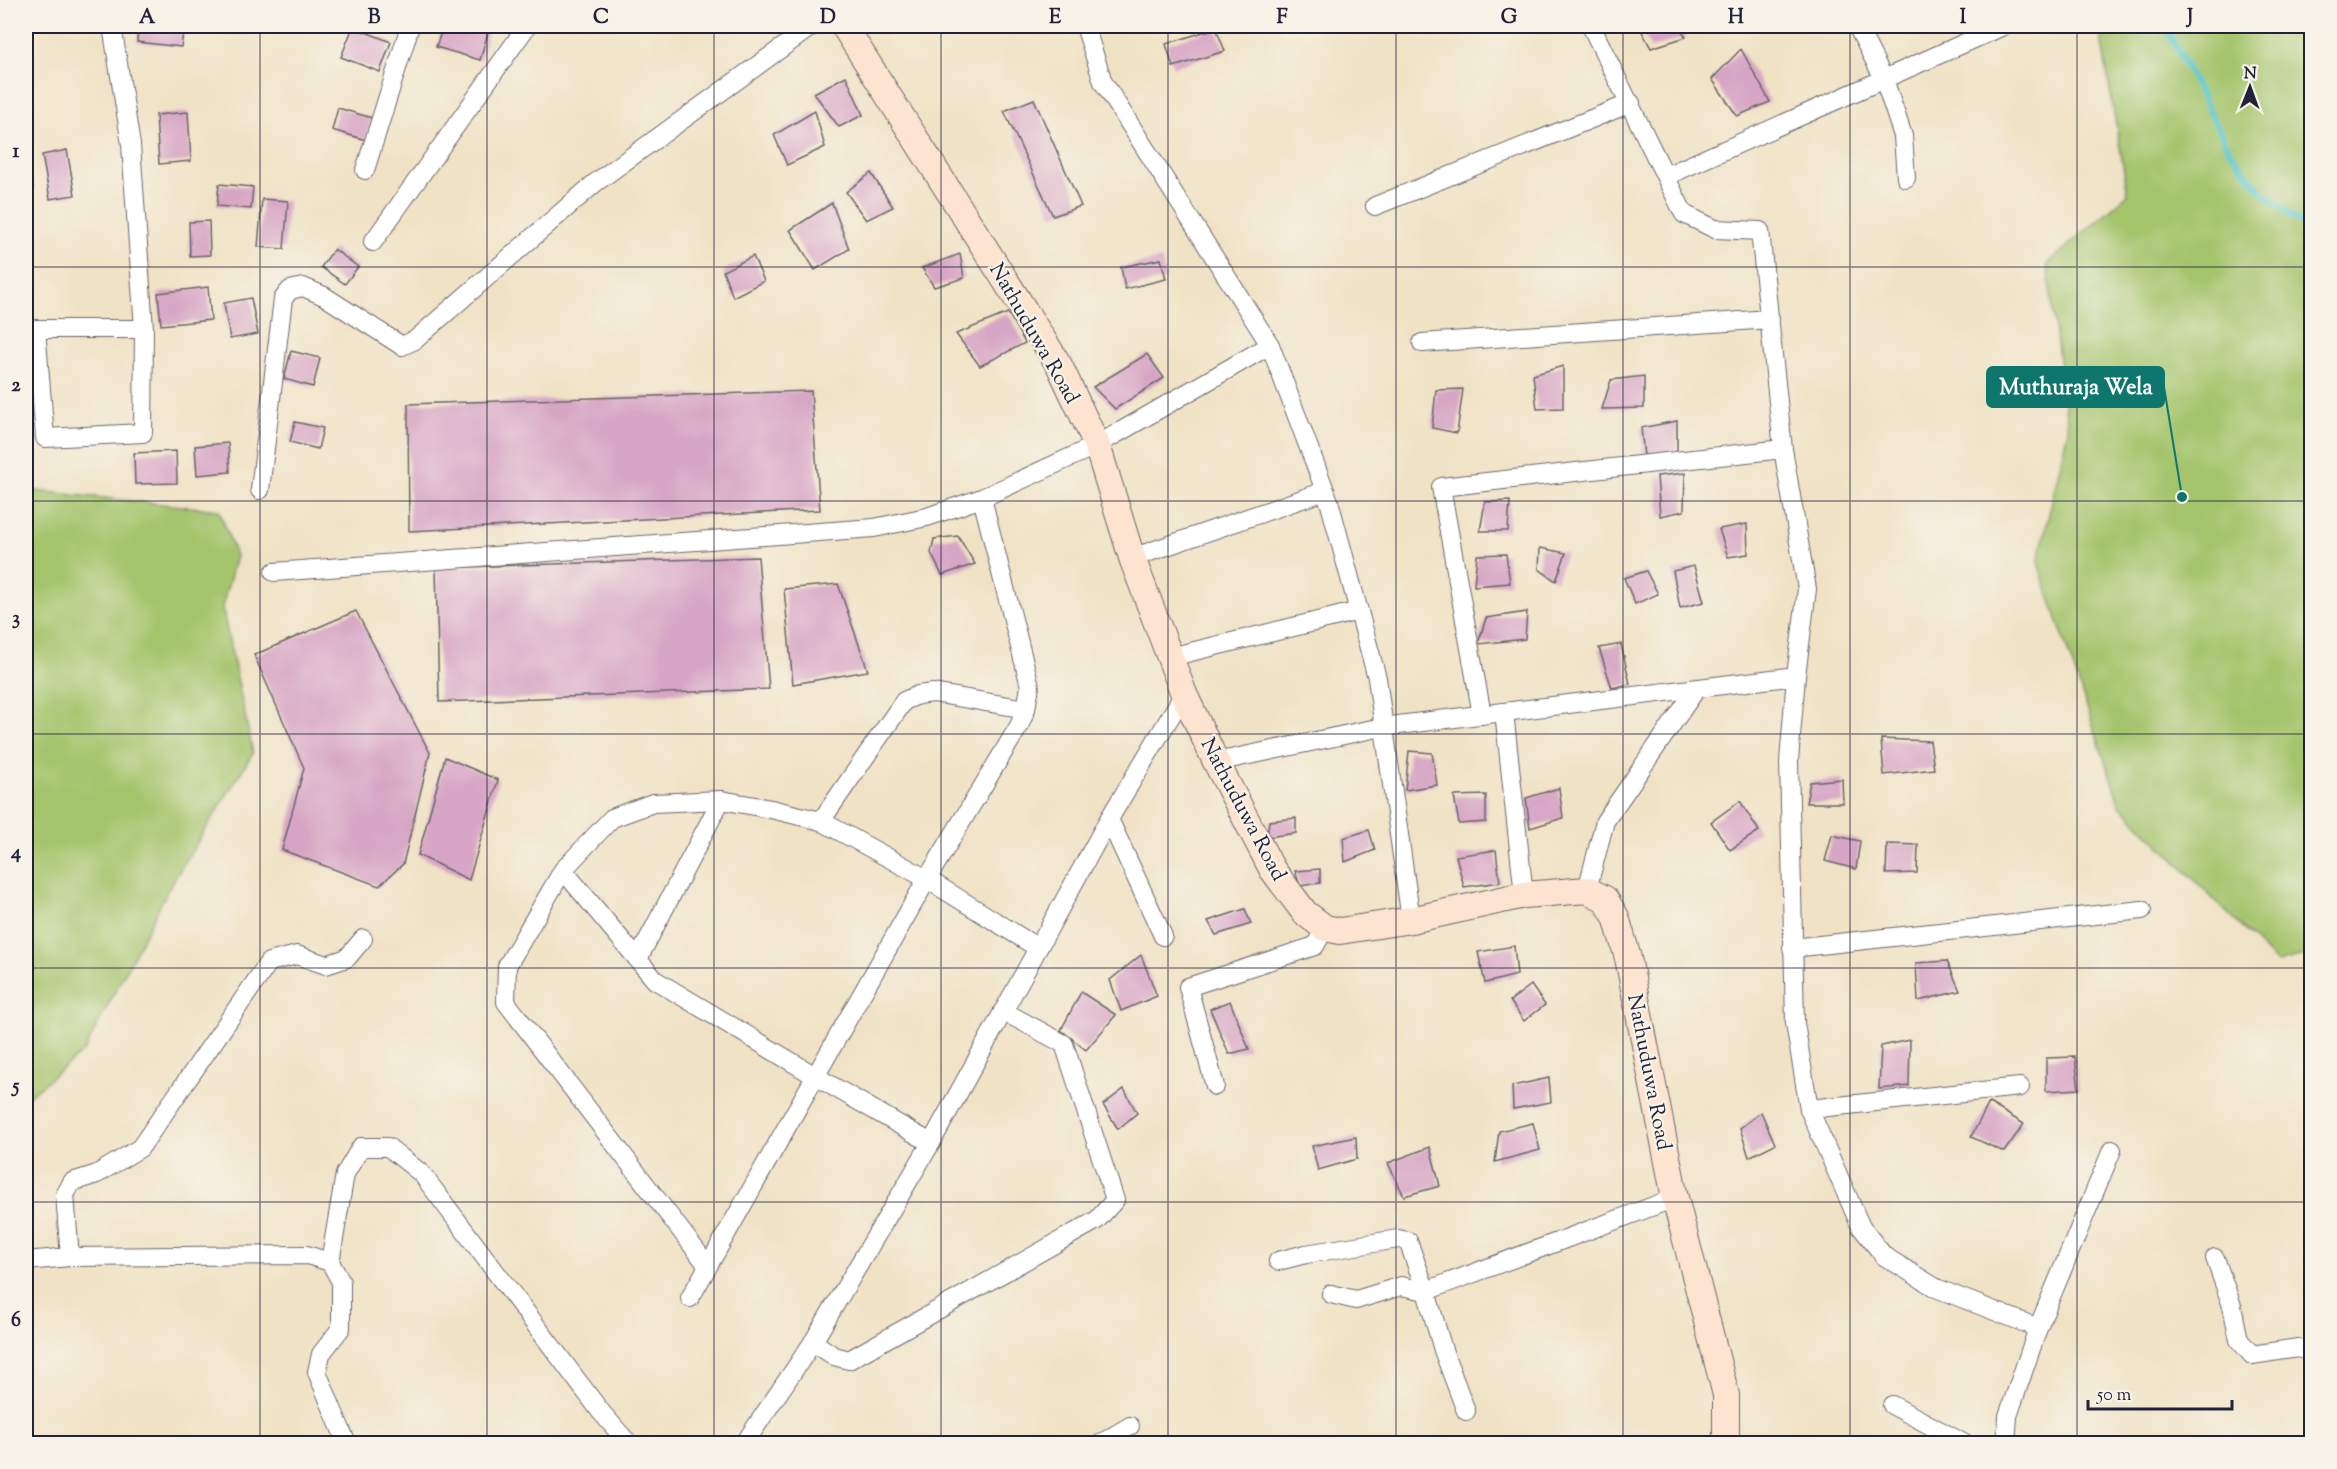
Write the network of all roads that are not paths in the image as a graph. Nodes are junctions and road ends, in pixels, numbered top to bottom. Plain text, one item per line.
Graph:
1 (112, 26) edge
2 (410, 26) edge
3 (526, 26) edge
4 (812, 26) edge
5 (844, 26) edge
6 (1085, 26) edge
7 (1591, 26) edge
8 (1857, 26) edge
9 (2003, 26) edge
10 (1884, 79) junction
11 (1631, 103) junction
12 (365, 170) dead end
13 (1666, 176) junction
14 (1906, 178) dead end
15 (1375, 206) dead end
16 (373, 242) dead end
17 (1770, 319) junction
18 (144, 329) junction
19 (1422, 343) dead end
20 (1270, 345) junction
21 (1097, 445) junction
22 (1783, 449) junction
23 (260, 490) dead end
24 (1325, 491) junction
25 (982, 498) junction
26 (1132, 558) junction
27 (274, 572) dead end
28 (1359, 610) junction
29 (1170, 657) junction
30 (1796, 676) junction
31 (1697, 688) junction
32 (1184, 694) junction
33 (1026, 709) junction
34 (1504, 712) junction
35 (1482, 715) junction
36 (1383, 727) junction
37 (1216, 762) junction
38 (721, 800) junction
39 (1109, 819) junction
40 (821, 821) junction
41 (563, 870) junction
42 (927, 879) junction
43 (1587, 890) junction
44 (1524, 896) junction
45 (2142, 910) dead end
46 (1411, 920) junction
47 (1325, 928) junction
48 (1163, 936) dead end
49 (363, 939) dead end
50 (1038, 948) junction
51 (1792, 948) junction
52 (638, 959) junction
53 (1004, 1011) junction
54 (815, 1076) junction
55 (1215, 1086) dead end
56 (2020, 1087) dead end
57 (1809, 1109) junction
58 (931, 1143) junction
59 (2112, 1150) dead end
60 (1675, 1198) junction
61 (70, 1257) junction
62 (2215, 1258) dead end
63 (26, 1261) edge
64 (1278, 1261) dead end
65 (330, 1262) junction
66 (708, 1266) junction
67 (1426, 1291) junction
68 (1331, 1294) dead end
69 (690, 1298) dead end
70 (2038, 1328) junction
71 (813, 1342) junction
72 (2312, 1352) edge
73 (1892, 1405) dead end
74 (1466, 1411) dead end
75 (1130, 1426) dead end
76 (347, 1443) edge
77 (629, 1443) edge
78 (744, 1443) edge
79 (1100, 1443) edge
80 (1726, 1443) edge
81 (1965, 1443) edge
82 (2006, 1443) edge

1 - 18 street
2 - 12 street
3 - 16 street
4 - 23 street
5 - 21 street, Nathuduwa Road
6 - 20 street
7 - 11 street
8 - 10 street
9 - 10 street
10 - 13 street
10 - 14 street
11 - 13 street
11 - 15 street
13 - 17 street
17 - 19 street
17 - 22 street
18 - 18 street
20 - 21 street
20 - 24 street
21 - 25 street
21 - 26 street, Nathuduwa Road
22 - 30 street
22 - 35 street
24 - 26 street
24 - 28 street
25 - 27 street
25 - 33 street
26 - 29 street, Nathuduwa Road
28 - 29 street
28 - 36 street
29 - 32 street, Nathuduwa Road
30 - 31 street
30 - 51 street
31 - 34 street
31 - 43 street
32 - 37 street, Nathuduwa Road
32 - 39 street
33 - 40 street
33 - 42 street
34 - 35 street
34 - 44 street
35 - 36 street
36 - 37 street
36 - 46 street
37 - 47 street, Nathuduwa Road
38 - 40 street
38 - 41 street
38 - 52 street
39 - 48 street
39 - 50 street
40 - 42 street
41 - 52 street
41 - 66 street
42 - 50 street
42 - 54 street
43 - 44 street
43 - 60 street, Nathuduwa Road
44 - 46 street
45 - 51 street
46 - 47 street
47 - 55 street
49 - 61 street
50 - 53 street
51 - 57 street
52 - 54 street
53 - 58 street
53 - 71 street
54 - 58 street
54 - 66 street
56 - 57 street
57 - 70 street
58 - 71 street
59 - 70 street
60 - 67 street
60 - 80 street, Nathuduwa Road
61 - 63 street
61 - 65 street
62 - 72 street
64 - 67 street
65 - 76 street
65 - 77 street
66 - 69 street
67 - 68 street
67 - 74 street
70 - 82 street
71 - 78 street
73 - 81 street
75 - 79 street

